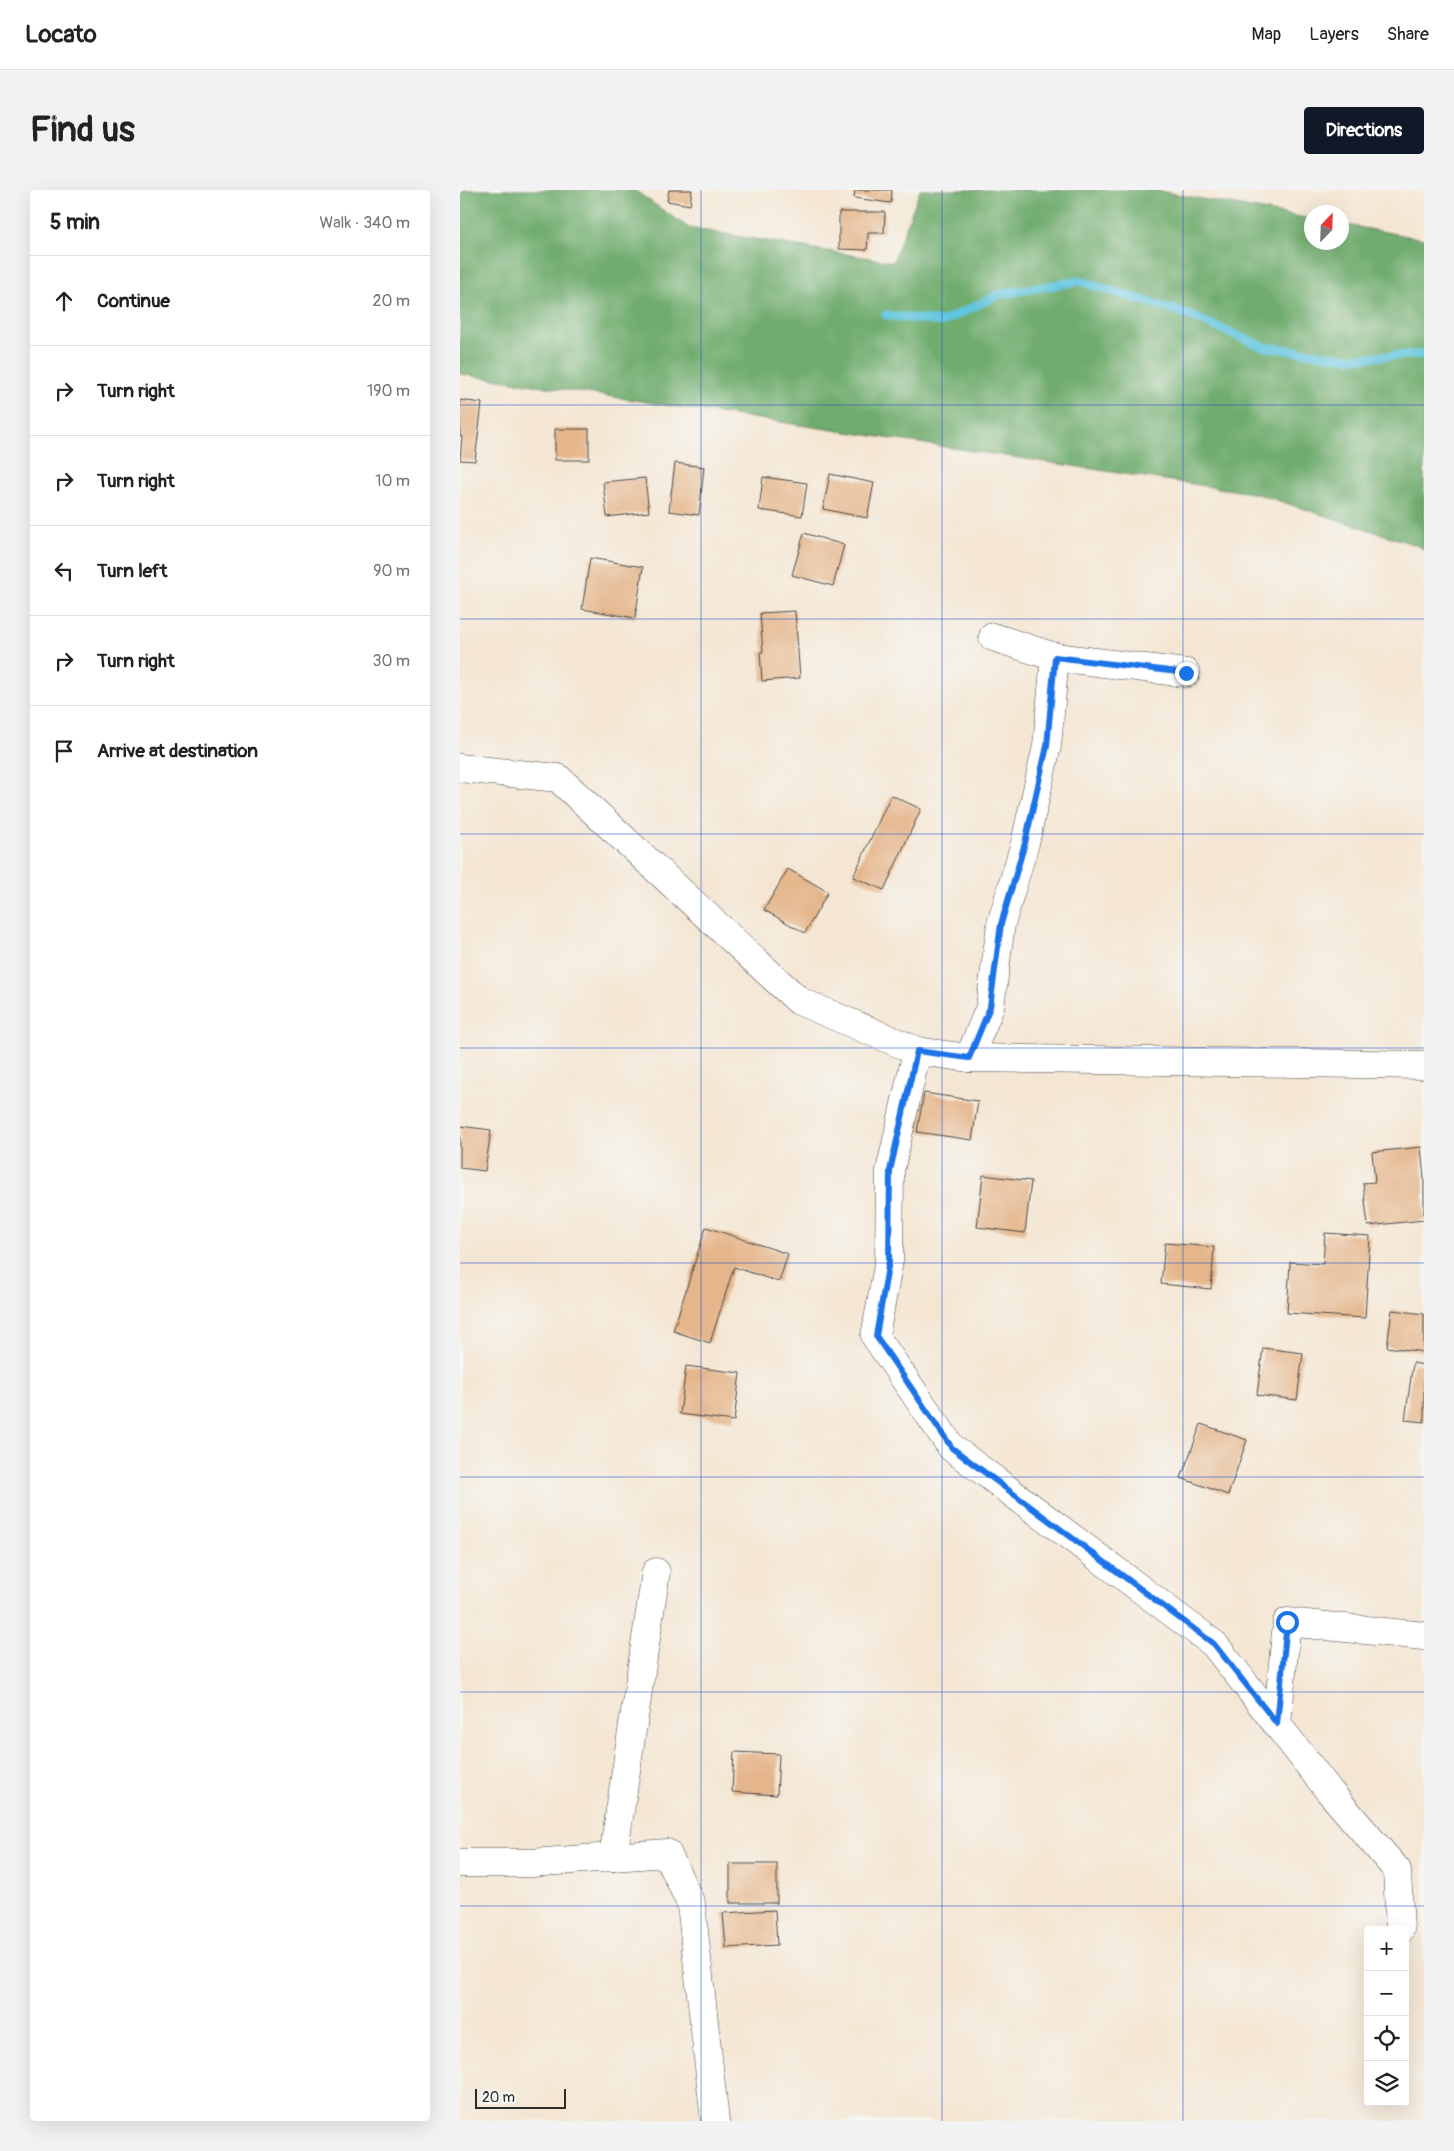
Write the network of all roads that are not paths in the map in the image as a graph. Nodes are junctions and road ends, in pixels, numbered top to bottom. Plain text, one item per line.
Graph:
1 (993, 637) dead end
2 (1055, 657) junction
3 (1186, 673) dead end
4 (460, 768) edge
5 (917, 1051) junction
6 (969, 1058) junction
7 (1424, 1065) edge
8 (656, 1572) dead end
9 (1424, 1636) edge
10 (1277, 1724) junction
11 (613, 1857) junction
12 (460, 1862) edge
13 (1400, 1926) edge
14 (715, 2121) edge

1 - 2 street
2 - 3 street
2 - 6 street
4 - 5 street
5 - 6 street
5 - 10 street
6 - 7 street
8 - 11 street
9 - 10 street
10 - 13 street
11 - 12 street
11 - 14 street

